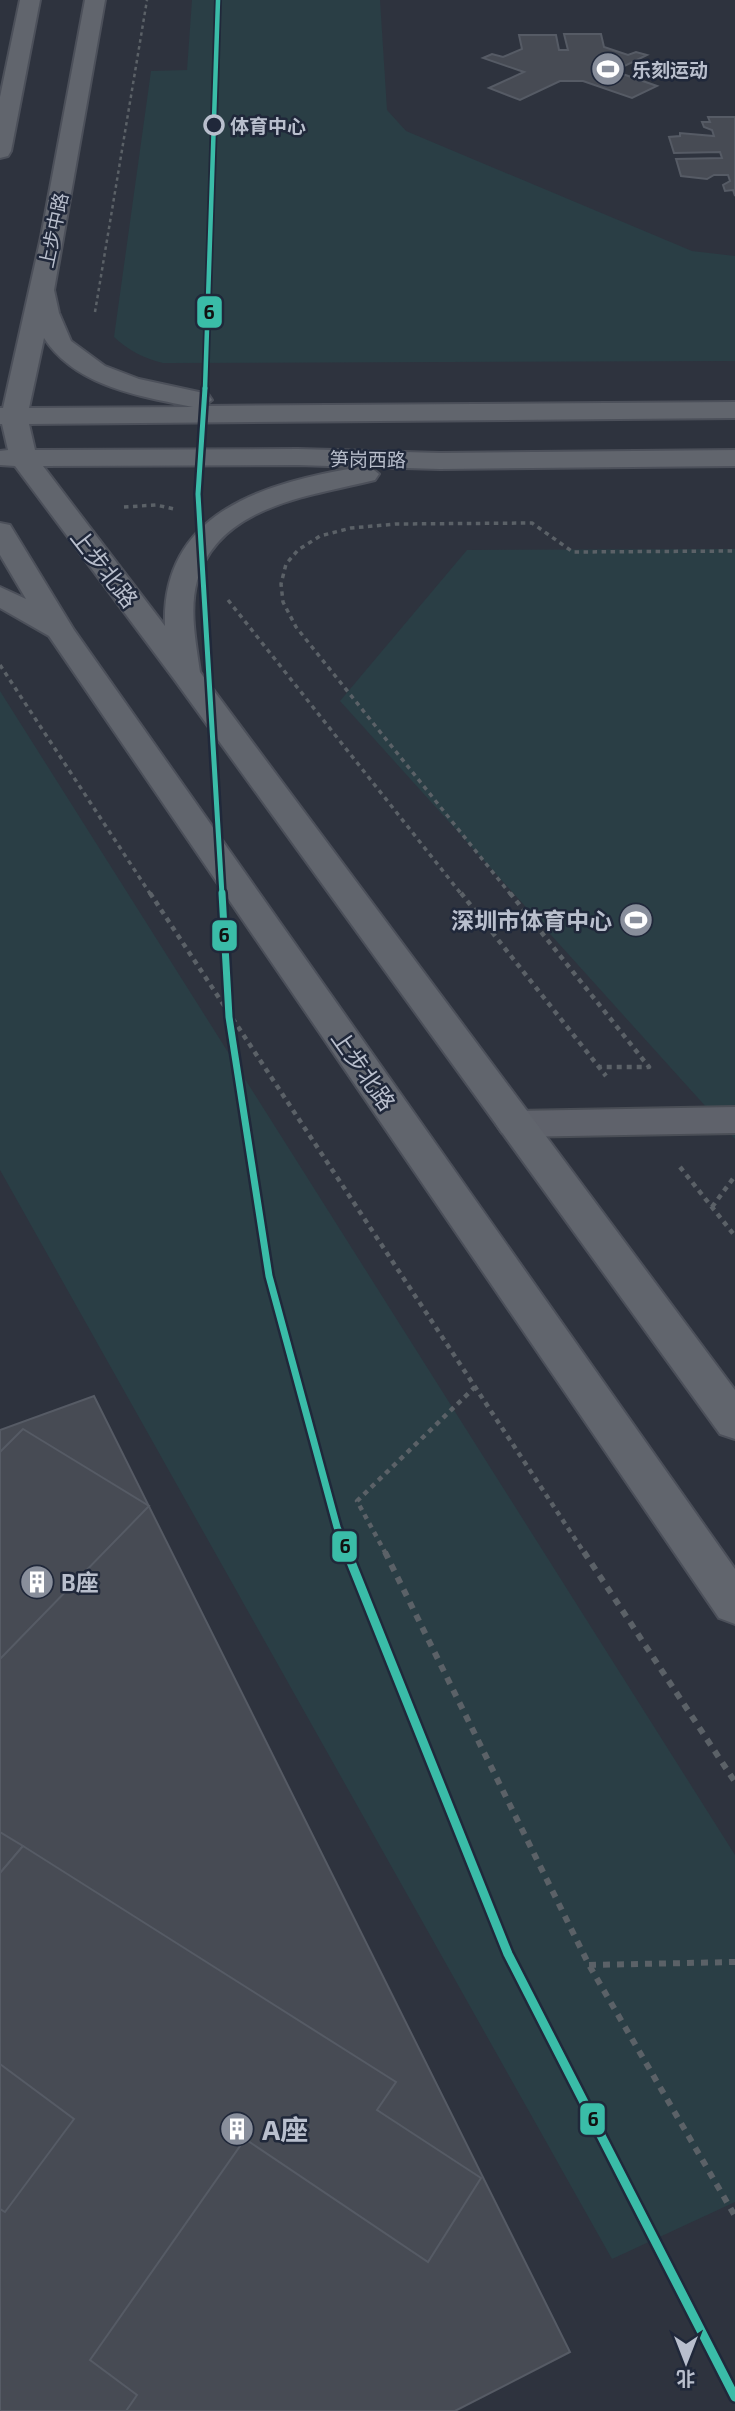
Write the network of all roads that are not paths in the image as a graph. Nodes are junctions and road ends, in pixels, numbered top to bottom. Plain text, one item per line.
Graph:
1 (30, 0) edge
2 (95, 0) edge
3 (0, 151) edge
4 (40, 287) junction
5 (735, 410) edge
6 (323, 414) junction
7 (7, 416) edge
8 (12, 458) edge
9 (735, 458) edge
10 (440, 461) junction
11 (0, 531) edge
12 (0, 596) edge
13 (60, 631) junction
14 (185, 673) junction
15 (735, 1120) edge
16 (515, 1125) junction
17 (735, 1422) edge
18 (735, 1605) edge

1 - 3 main road
2 - 4 main road, 上步中路
4 - 6 main road
4 - 7 main road, 上步中路
5 - 6 main road, 笋岗西路
6 - 7 main road, 笋岗西路
7 - 8 main road, 上步中路
8 - 10 main road, 笋岗西路
8 - 14 main road, 上步北路
9 - 10 main road, 笋岗西路
10 - 14 main road
11 - 13 main road, 上步北路
12 - 13 main road
13 - 18 main road, 上步北路
14 - 16 main road, 上步北路
15 - 16 lane
16 - 17 main road, 上步北路

